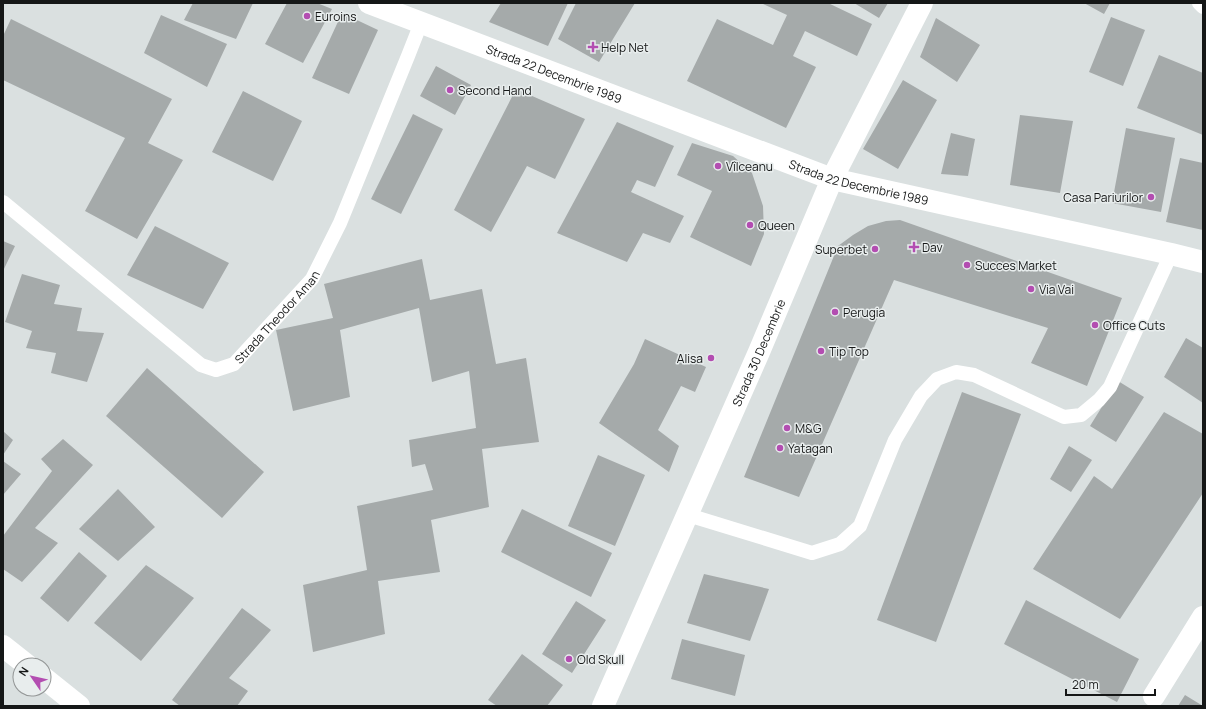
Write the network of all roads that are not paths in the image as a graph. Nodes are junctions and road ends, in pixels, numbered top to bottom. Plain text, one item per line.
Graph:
1 (369, 3) edge
2 (922, 3) edge
3 (1199, 3) edge
4 (1203, 7) edge
5 (421, 23) junction
6 (832, 179) junction
7 (3, 202) edge
8 (1171, 254) junction
9 (1203, 262) edge
10 (688, 515) junction
11 (1203, 617) edge
12 (3, 646) edge
13 (17, 657) edge
14 (52, 684) edge
15 (1154, 696) dead end
16 (79, 706) edge
17 (602, 706) edge

1 - 5 street, Strada 22 Decembrie 1989
2 - 6 street, Strada 30 Decembrie
3 - 4 lane
5 - 6 street, Strada 22 Decembrie 1989
5 - 7 lane, Strada Theodor Aman
6 - 8 street, Strada 22 Decembrie 1989
6 - 10 street, Strada 30 Decembrie
8 - 9 street, Strada 22 Decembrie 1989
8 - 10 lane
10 - 17 street, Strada 30 Decembrie
11 - 15 street
12 - 13 street
14 - 16 street

